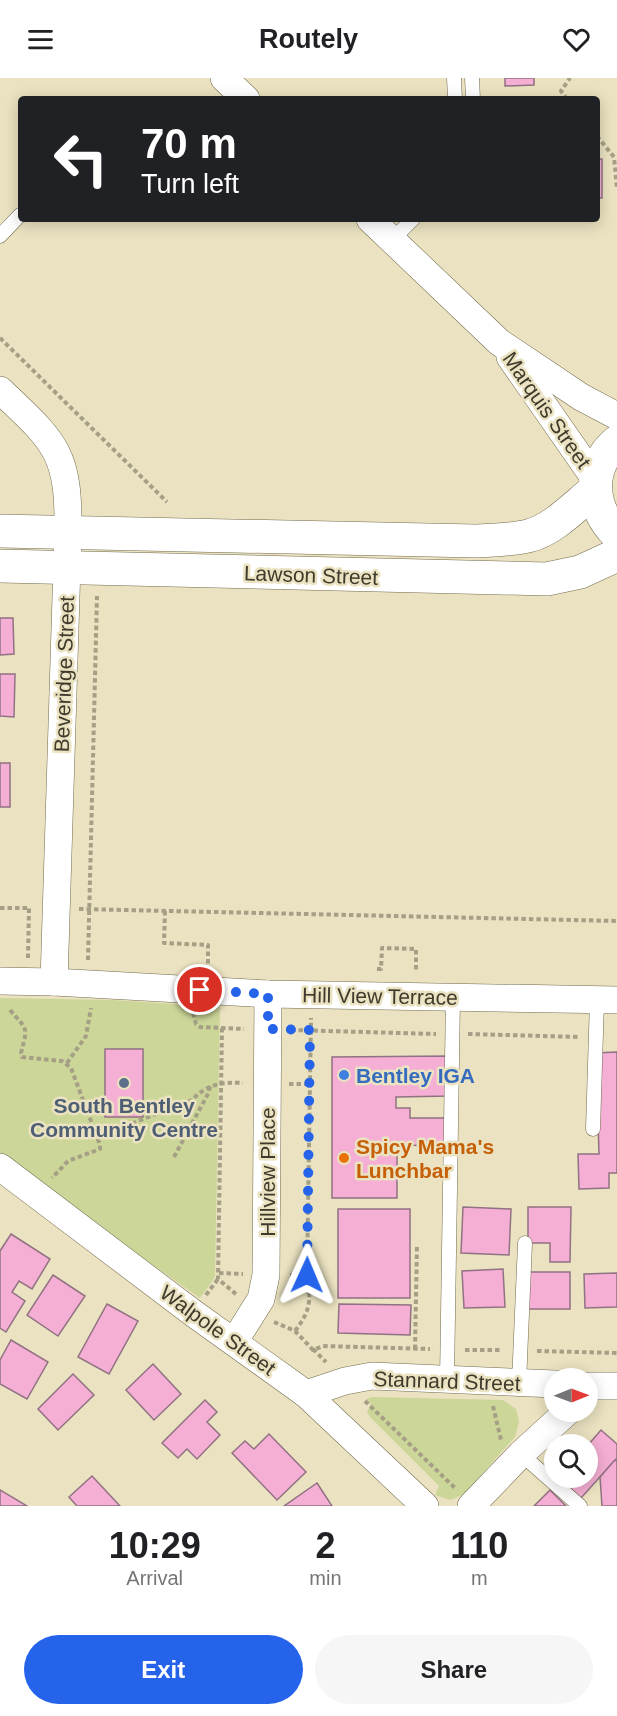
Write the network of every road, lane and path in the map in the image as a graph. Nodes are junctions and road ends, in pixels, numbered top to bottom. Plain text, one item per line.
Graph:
1 (224, 78) edge
2 (454, 78) edge
3 (472, 78) edge
4 (570, 78) edge
5 (243, 96) edge
6 (455, 96) edge
7 (473, 96) edge
8 (565, 96) edge
9 (600, 139) edge
10 (615, 154) edge
11 (617, 188) edge
12 (18, 217) edge
13 (410, 222) edge
14 (380, 228) edge
15 (0, 236) edge
16 (0, 338) edge
17 (499, 342) junction
18 (0, 390) edge
19 (617, 417) edge
20 (617, 442) edge
21 (595, 485) junction
22 (167, 502) dead end
23 (0, 531) edge
24 (68, 532) junction
25 (617, 534) edge
26 (617, 555) edge
27 (0, 566) edge
28 (67, 567) junction
29 (97, 592) dead end
30 (0, 908) edge
31 (56, 909) junction
32 (89, 909) junction
33 (165, 911) junction
34 (617, 921) edge
35 (219, 967) dead end
36 (370, 969) dead end
37 (424, 970) dead end
38 (0, 981) edge
39 (54, 982) junction
40 (87, 984) junction
41 (268, 994) junction
42 (453, 997) junction
43 (607, 1000) edge
44 (193, 1009) dead end
45 (10, 1010) dead end
46 (311, 1010) dead end
47 (222, 1028) junction
48 (268, 1029) junction
49 (310, 1030) junction
50 (452, 1034) junction
51 (596, 1037) junction
52 (67, 1063) junction
53 (221, 1082) junction
54 (210, 1086) junction
55 (593, 1130) dead end
56 (98, 1137) junction
57 (174, 1157) dead end
58 (0, 1167) edge
59 (52, 1178) dead end
60 (525, 1243) dead end
61 (417, 1245) dead end
62 (253, 1310) junction
63 (295, 1330) junction
64 (234, 1342) junction
65 (415, 1348) junction
66 (313, 1349) junction
67 (448, 1349) junction
68 (520, 1351) junction
69 (617, 1353) edge
70 (414, 1378) junction
71 (447, 1380) junction
72 (345, 1381) junction
73 (519, 1383) junction
74 (544, 1384) edge
75 (306, 1394) junction
76 (492, 1402) dead end
77 (552, 1422) edge
78 (512, 1449) junction
79 (464, 1499) edge
80 (425, 1506) edge
81 (580, 1506) edge

1 - 5 street
2 - 6 lane
3 - 7 lane
4 - 8 path
9 - 10 path
10 - 11 path
12 - 15 lane
13 - 14 lane
14 - 17 street, Marquis Street
16 - 22 path
17 - 19 street, Marquis Street
17 - 21 street, Marquis Street
18 - 24 street, Beveridge Street
20 - 21 main road
21 - 24 main road, Lawson Street
21 - 25 main road
23 - 24 main road, Lawson Street
24 - 28 street, Beveridge Street
26 - 28 main road, Lawson Street
27 - 28 main road, Lawson Street
28 - 31 street, Beveridge Street
29 - 32 path
30 - 31 path
31 - 32 path
31 - 39 street, Beveridge Street
32 - 33 path
32 - 40 path
33 - 34 path
33 - 35 path
36 - 37 path
38 - 39 street, Hill View Terrace
39 - 40 street, Hill View Terrace
40 - 41 street, Hill View Terrace
40 - 52 path
41 - 42 street, Hill View Terrace
41 - 48 street, Hillview Place
42 - 43 street, Hill View Terrace
42 - 50 lane
43 - 51 lane
44 - 47 path
45 - 52 path
46 - 49 path
47 - 48 path
47 - 53 path
48 - 49 path
48 - 62 street, Hillview Place
49 - 50 path
49 - 63 path
50 - 51 path
50 - 67 lane
51 - 55 lane
52 - 56 path
53 - 54 path
53 - 62 path
54 - 56 path
54 - 57 path
56 - 59 path
58 - 64 street, Walpole Street
60 - 68 lane
61 - 65 path
62 - 63 path
62 - 64 street, Hillview Place
63 - 66 path
64 - 75 street, Walpole Street
65 - 66 path
65 - 67 path
65 - 70 path
66 - 72 path
67 - 68 path
67 - 71 lane
68 - 69 path
68 - 73 lane
70 - 71 street, Stannard Street
70 - 72 street, Stannard Street
71 - 73 street, Stannard Street
72 - 75 street, Stannard Street
72 - 79 path
73 - 74 street, Stannard Street
75 - 80 street, Walpole Street
76 - 78 path
77 - 78 street
78 - 79 street
78 - 81 lane

